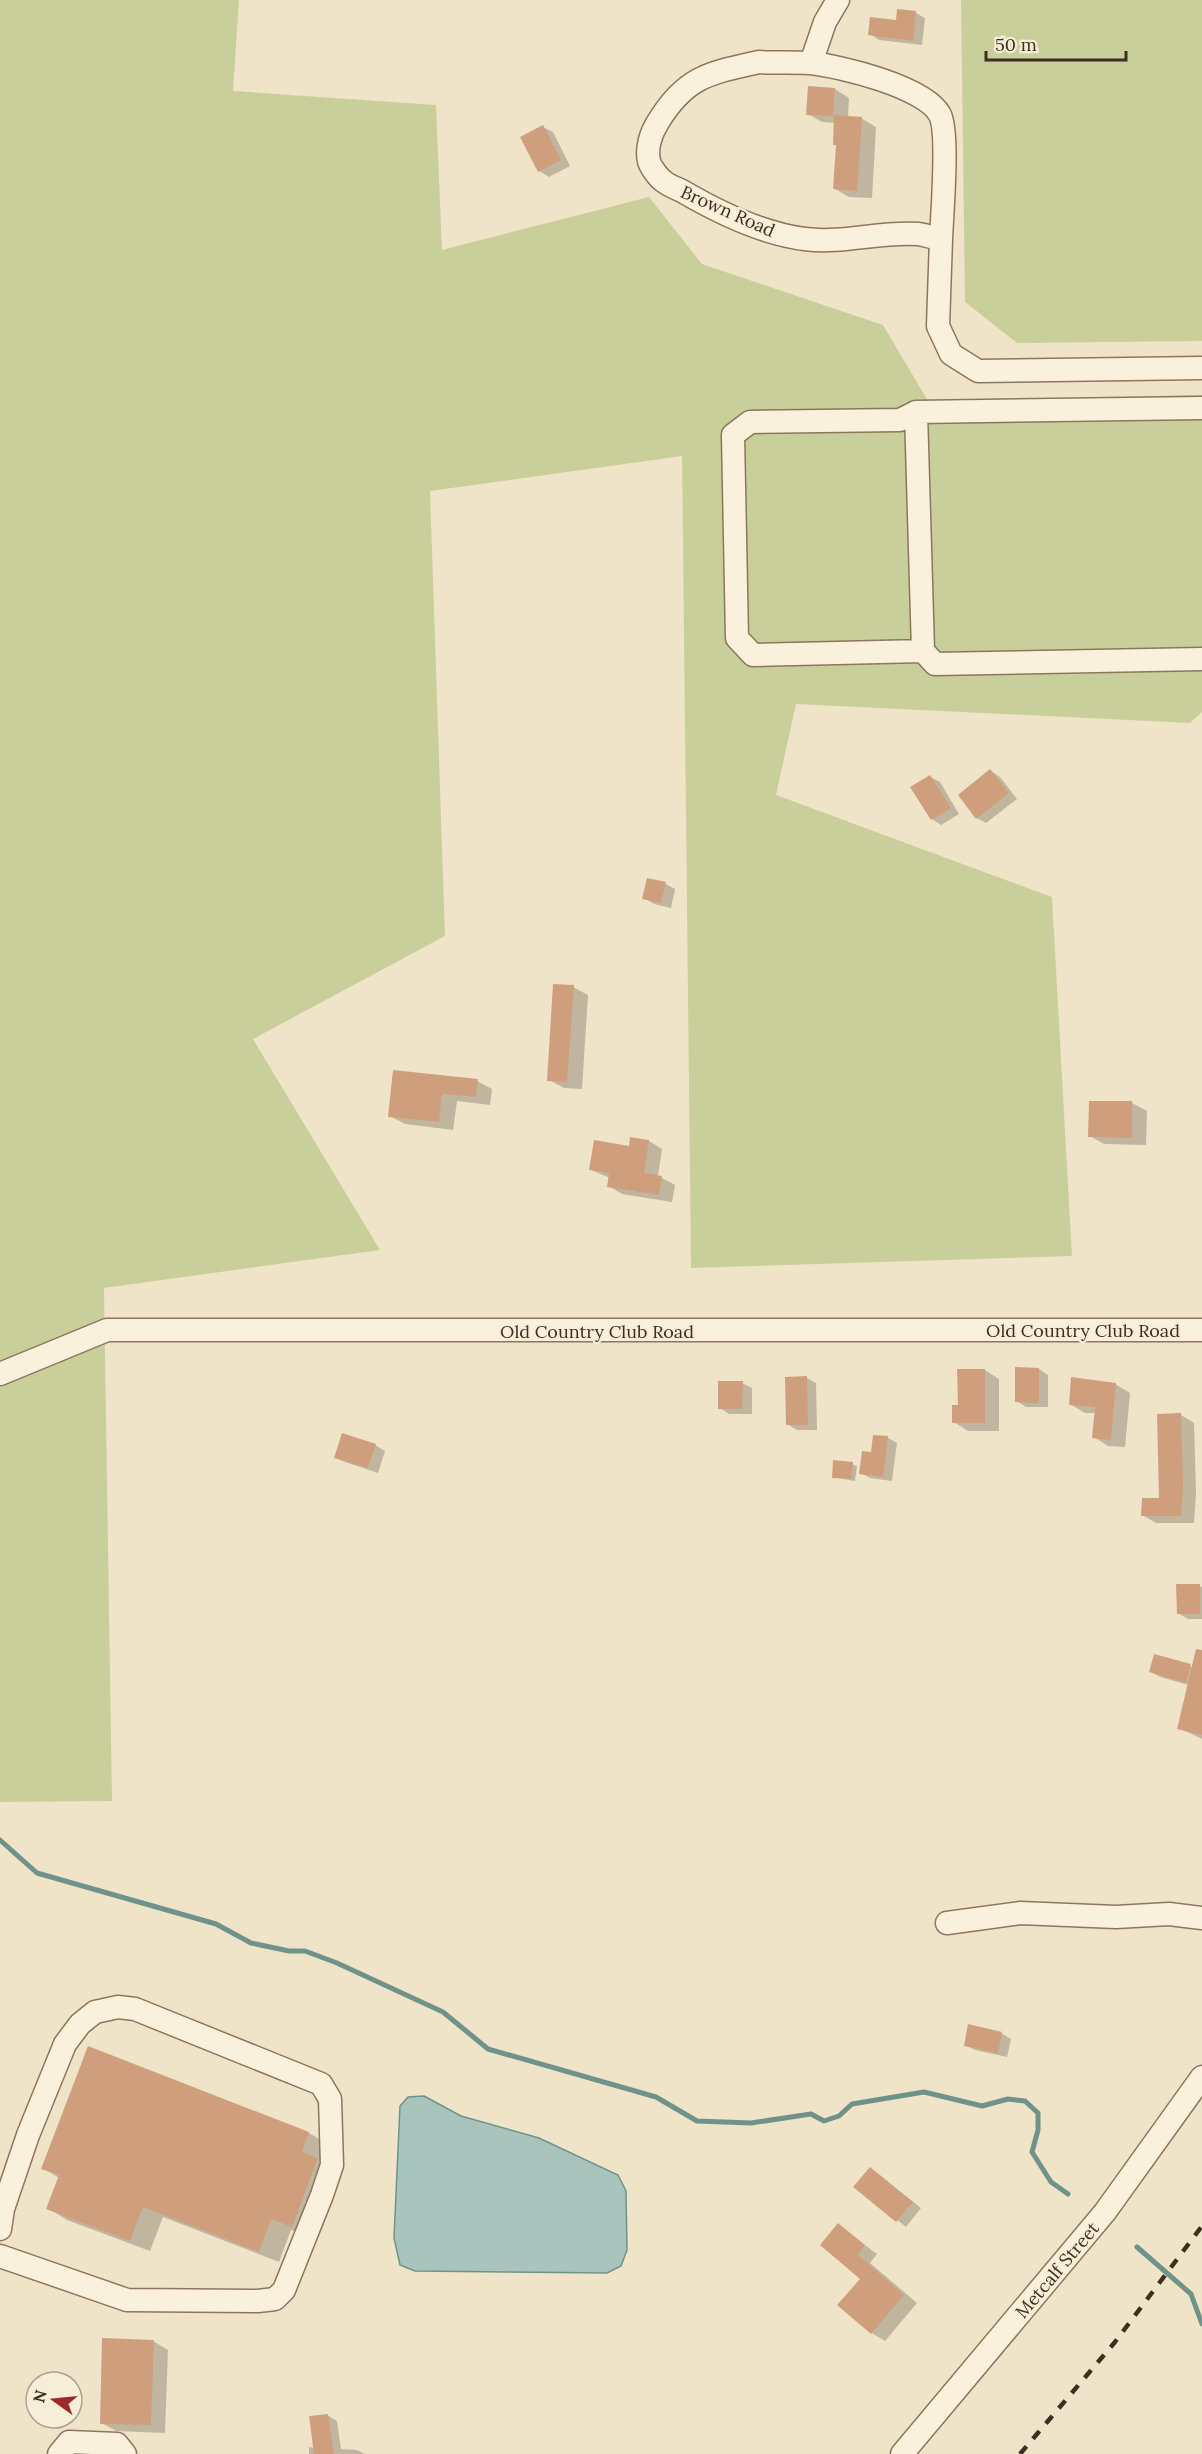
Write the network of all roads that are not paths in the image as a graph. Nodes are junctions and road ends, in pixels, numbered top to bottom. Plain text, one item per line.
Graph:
1 (838, 0) edge
2 (811, 63) junction
3 (941, 239) junction
4 (1202, 368) edge
5 (1202, 408) edge
6 (916, 412) junction
7 (923, 651) junction
8 (1202, 659) edge
9 (1202, 1330) edge
10 (0, 1374) edge
11 (1202, 1918) edge
12 (947, 1923) dead end
13 (1202, 2077) edge
14 (0, 2229) edge
15 (0, 2256) edge
16 (59, 2454) edge
17 (125, 2454) edge
18 (902, 2454) edge

1 - 2 street
2 - 3 street, Brown Road
2 - 3 street, Brown Road
3 - 4 street, Brown Road
5 - 6 street
6 - 7 street
6 - 7 street
7 - 8 street
9 - 10 street, Old Country Club Road
11 - 12 street
13 - 18 street, Metcalf Street
14 - 15 street
16 - 17 street

